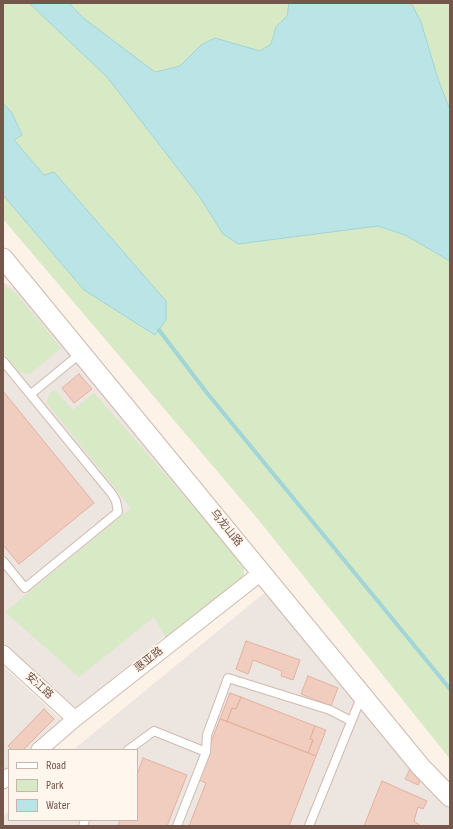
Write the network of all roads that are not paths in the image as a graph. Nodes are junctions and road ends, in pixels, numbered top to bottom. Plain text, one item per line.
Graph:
1 (3, 258) edge
2 (81, 353) junction
3 (3, 360) edge
4 (31, 394) junction
5 (3, 561) edge
6 (262, 572) junction
7 (3, 653) edge
8 (362, 694) junction
9 (75, 718) junction
10 (351, 722) junction
11 (40, 749) edge
12 (129, 749) edge
13 (206, 752) junction
14 (450, 797) edge
15 (177, 826) edge
16 (309, 826) edge

1 - 2 street, 乌龙山路
2 - 4 lane
2 - 6 street, 乌龙山路
3 - 4 lane
4 - 5 lane
6 - 8 street, 乌龙山路
6 - 9 street, 惠亚路
7 - 9 street, 安江路
8 - 10 lane
8 - 14 street, 乌龙山路
9 - 11 street, 惠亚路
10 - 13 lane
10 - 16 lane
12 - 13 lane
13 - 15 lane

